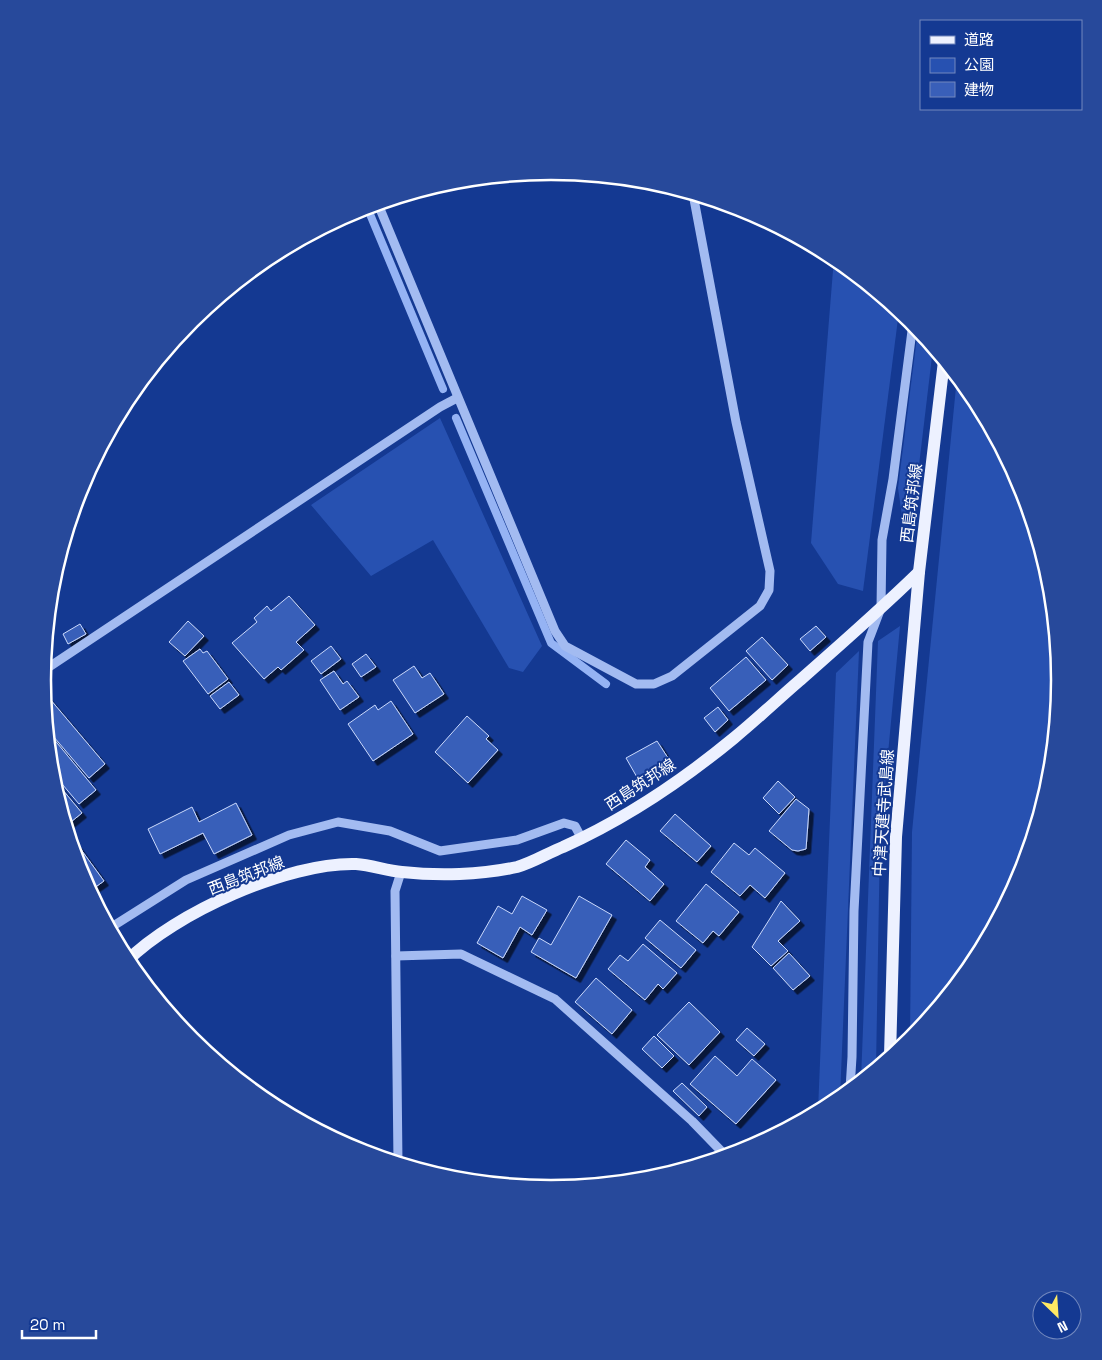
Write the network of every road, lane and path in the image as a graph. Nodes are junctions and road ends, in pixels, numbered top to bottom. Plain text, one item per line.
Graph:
1 (694, 202) edge
2 (381, 210) edge
3 (912, 335) edge
4 (943, 371) edge
5 (457, 398) junction
6 (919, 572) junction
7 (881, 608) junction
8 (52, 663) edge
9 (582, 839) junction
10 (401, 872) junction
11 (115, 925) edge
12 (134, 956) edge
13 (396, 956) junction
14 (890, 1047) edge
15 (851, 1079) edge
16 (720, 1150) edge
17 (398, 1155) edge

1 - 5 street
2 - 5 street
3 - 7 street
4 - 6 main road, 西島筑邦線
5 - 8 street
6 - 7 main road, 西島筑邦線
6 - 14 main road, 中津天建寺武島線
7 - 9 main road, 西島筑邦線
7 - 15 street
9 - 10 main road, 西島筑邦線
9 - 11 street
10 - 12 main road, 西島筑邦線
10 - 13 street
13 - 16 street
13 - 17 street

